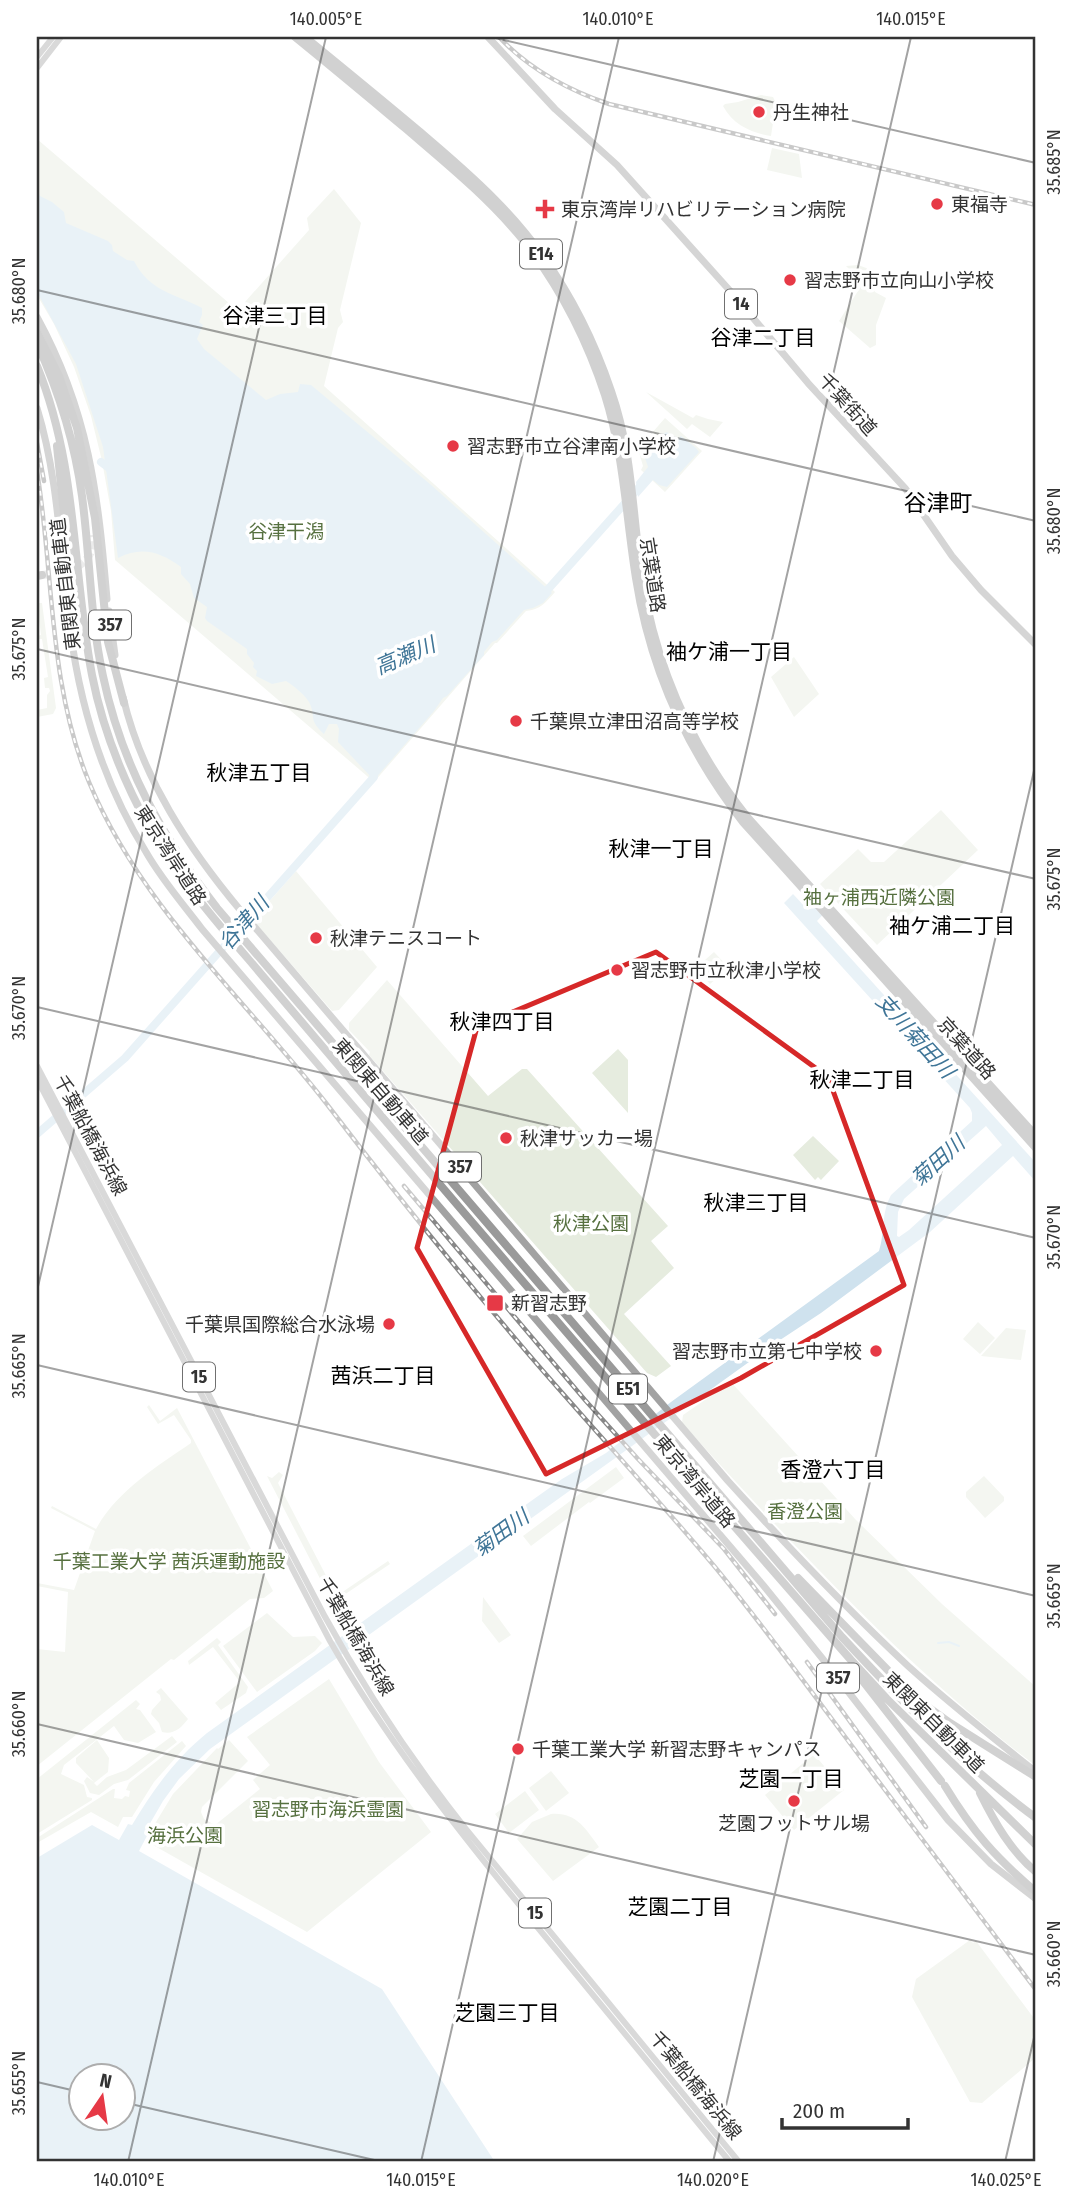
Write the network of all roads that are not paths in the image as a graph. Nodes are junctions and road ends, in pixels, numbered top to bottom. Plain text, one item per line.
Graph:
1 (53, 37) edge
2 (61, 37) edge
3 (295, 37) edge
4 (305, 37) edge
5 (488, 37) edge
6 (37, 57) edge
7 (37, 68) edge
8 (37, 317) edge
9 (37, 332) edge
10 (37, 344) edge
11 (42, 367) edge
12 (37, 408) edge
13 (88, 489) junction
14 (93, 535) tunnel mouth
15 (68, 551) junction
16 (636, 555) junction
17 (63, 565) junction
18 (70, 630) junction
19 (1036, 645) edge
20 (124, 703) junction
21 (214, 911) junction
22 (828, 912) junction
23 (37, 1066) edge
24 (37, 1079) edge
25 (56, 1110) junction
26 (1036, 1136) edge
27 (1036, 1148) edge
28 (528, 1279) junction
29 (749, 1529) junction
30 (342, 1656) junction
31 (851, 1660) junction
32 (1036, 1775) edge
33 (976, 1786) junction
34 (1036, 1818) edge
35 (1036, 1845) edge
36 (1036, 1872) edge
37 (1036, 1892) edge
38 (1036, 1899) edge
39 (730, 2162) edge
40 (739, 2162) edge

1 - 6 main road
2 - 7 main road
3 - 16 highway, 京葉道路 / E14
4 - 16 highway, 京葉道路 / E14
5 - 19 highway, 千葉街道 / 14
8 - 20 highway, 東京湾岸道路 / 357
9 - 11 highway
10 - 11 highway, 東関東自動車道 / E51
11 - 13 highway
11 - 15 highway
11 - 21 highway, 東関東自動車道 / E51
12 - 17 highway, 東京湾岸道路 / 357
13 - 14 highway
13 - 20 highway
15 - 17 highway
15 - 18 highway
16 - 22 highway, 京葉道路 / E14
17 - 18 highway, 東京湾岸道路 / 357
18 - 38 highway, 東京湾岸道路 / 357
20 - 32 highway, 東京湾岸道路 / 357
21 - 28 highway, 東関東自動車道 / E51
21 - 28 highway, 東関東自動車道 / E51
22 - 26 highway, 京葉道路 / E14
22 - 27 highway, 京葉道路 / E14
23 - 25 main road, 千葉船橋海浜線 / 15
24 - 25 main road, 千葉船橋海浜線 / 15
25 - 30 main road, 千葉船橋海浜線 / 15
28 - 29 highway, 東関東自動車道 / E51
28 - 31 highway, 東関東自動車道 / E51
29 - 32 highway
29 - 34 highway, 東関東自動車道 / E51
30 - 39 main road, 千葉船橋海浜線 / 15
30 - 40 main road, 千葉船橋海浜線 / 15
31 - 33 highway, 東関東自動車道 / E51
31 - 37 highway
33 - 35 highway, 東関東自動車道 / E51
33 - 36 highway

